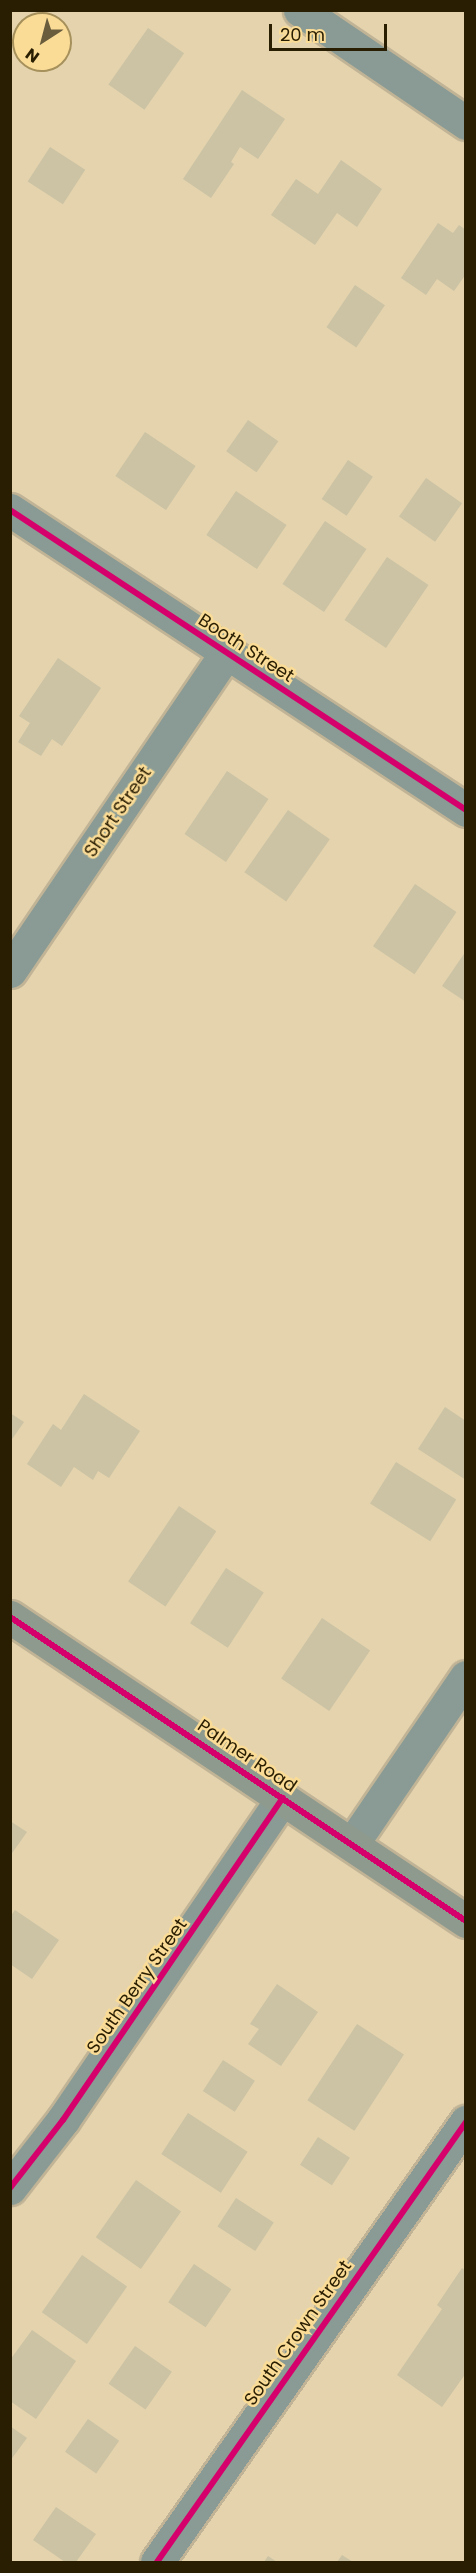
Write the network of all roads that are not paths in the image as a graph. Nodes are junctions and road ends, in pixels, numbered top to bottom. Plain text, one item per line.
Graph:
1 (300, 10) edge
2 (465, 123) edge
3 (10, 510) edge
4 (226, 653) junction
5 (465, 810) edge
6 (10, 971) edge
7 (10, 1617) edge
8 (465, 1677) edge
9 (283, 1798) junction
10 (352, 1844) junction
11 (465, 1921) edge
12 (465, 2122) edge
13 (10, 2188) edge
14 (157, 2562) edge

1 - 2 street
3 - 4 street, Booth Street
4 - 5 street, Booth Street
4 - 6 street, Short Street
7 - 9 street, Palmer Road
8 - 10 street
9 - 10 street, Palmer Road
9 - 13 street, South Berry Street
10 - 11 street, Palmer Road
12 - 14 street, South Crown Street

